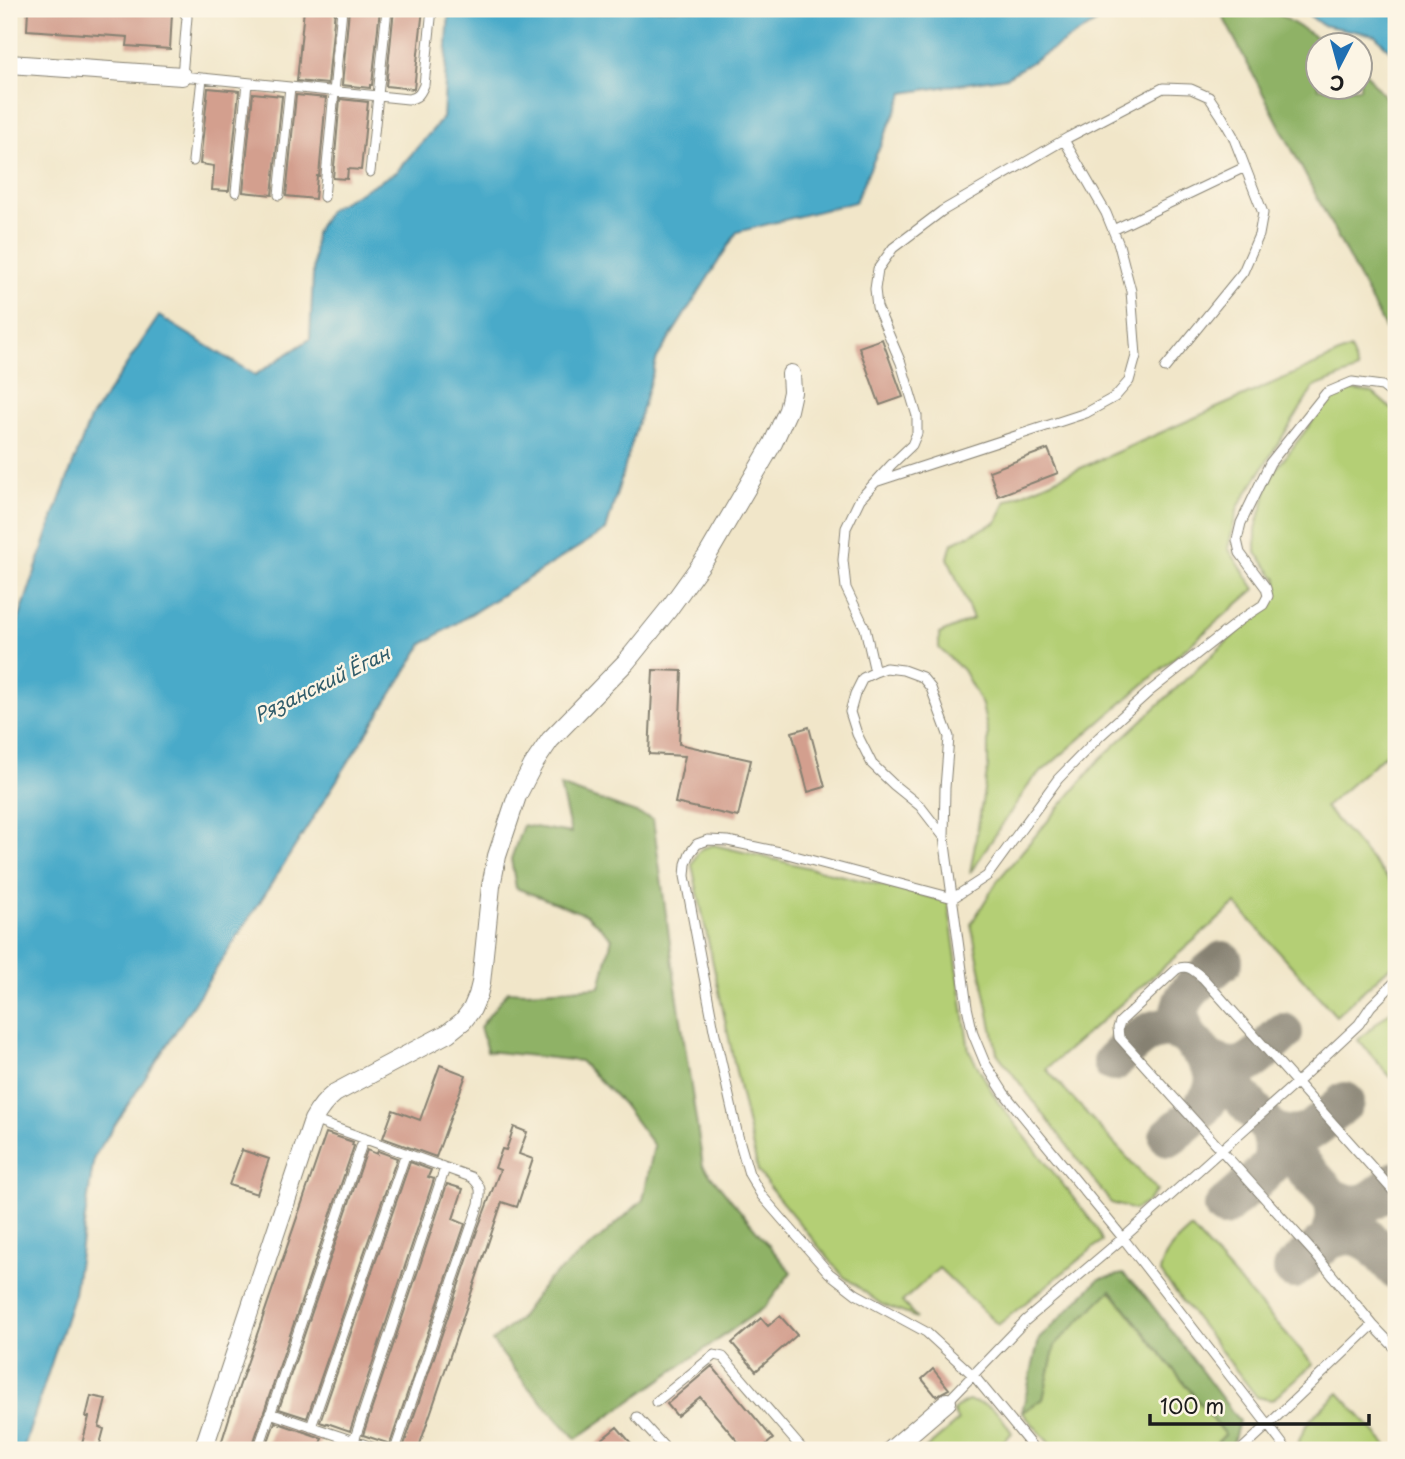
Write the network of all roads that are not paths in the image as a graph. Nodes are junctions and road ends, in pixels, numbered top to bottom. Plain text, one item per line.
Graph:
1 (183, 9) edge
2 (342, 9) edge
3 (387, 9) edge
4 (432, 9) edge
5 (9, 64) edge
6 (182, 76) junction
7 (202, 78) junction
8 (247, 83) junction
9 (290, 87) junction
10 (334, 92) junction
11 (378, 96) junction
12 (1064, 140) junction
13 (194, 162) dead end
14 (1245, 167) junction
15 (370, 172) dead end
16 (236, 192) dead end
17 (279, 195) dead end
18 (324, 197) dead end
19 (1113, 230) junction
20 (1165, 368) dead end
21 (790, 374) dead end
22 (1396, 397) edge
23 (876, 481) junction
24 (875, 671) junction
25 (944, 837) junction
26 (953, 898) junction
27 (1396, 981) edge
28 (1296, 1083) junction
29 (313, 1120) junction
30 (364, 1138) junction
31 (1221, 1151) junction
32 (406, 1153) junction
33 (445, 1168) junction
34 (1396, 1194) edge
35 (1124, 1238) junction
36 (1373, 1325) junction
37 (1396, 1349) edge
38 (974, 1376) junction
39 (656, 1402) dead end
40 (947, 1402) joint
41 (270, 1413) junction
42 (637, 1417) dead end
43 (1268, 1425) junction
44 (311, 1427) junction
45 (354, 1441) junction
46 (203, 1450) edge
47 (258, 1450) edge
48 (380, 1450) edge
49 (395, 1450) edge
50 (667, 1450) edge
51 (803, 1450) edge
52 (891, 1450) edge
53 (1035, 1450) edge
54 (1241, 1450) edge
55 (1287, 1450) edge

1 - 6 lane
2 - 10 lane
3 - 11 lane
4 - 11 lane
5 - 6 street
6 - 7 lane
7 - 8 lane
7 - 13 lane
8 - 9 lane
8 - 16 lane
9 - 10 lane
9 - 17 lane
10 - 11 lane
10 - 18 lane
11 - 15 lane
12 - 14 lane
12 - 19 lane
12 - 23 lane
14 - 19 lane
14 - 20 lane
19 - 23 lane
21 - 29 street
22 - 26 lane
23 - 24 lane
24 - 25 lane
24 - 25 lane
25 - 26 lane
26 - 35 lane
26 - 38 lane
27 - 28 lane
28 - 31 lane
28 - 31 lane
28 - 34 lane
29 - 30 lane
29 - 46 street
30 - 32 lane
30 - 41 lane
31 - 35 lane
31 - 36 lane
32 - 33 lane
32 - 44 lane
33 - 45 lane
33 - 49 lane
35 - 38 lane
35 - 43 lane
36 - 37 lane
36 - 43 lane
38 - 40 lane
38 - 53 lane
39 - 51 lane
40 - 52 street
41 - 44 lane
41 - 47 lane
42 - 50 lane
43 - 54 lane
43 - 55 lane
44 - 45 lane
45 - 48 lane

